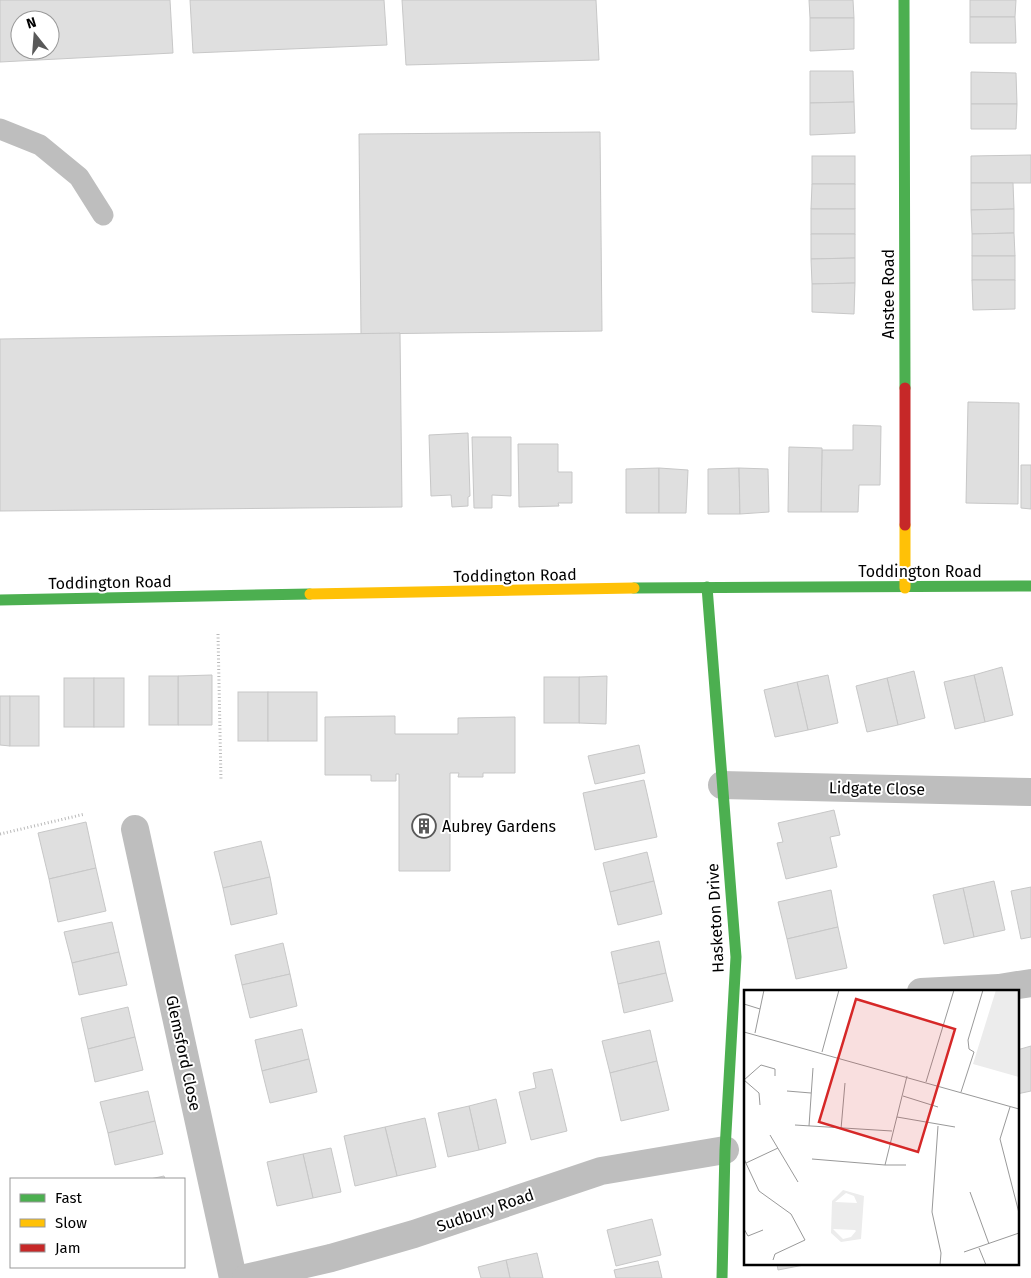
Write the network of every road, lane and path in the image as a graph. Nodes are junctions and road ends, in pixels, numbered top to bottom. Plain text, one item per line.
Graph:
1 (904, 0) edge
2 (0, 129) edge
3 (103, 215) dead end
4 (1031, 586) edge
5 (707, 587) junction
6 (906, 588) junction
7 (0, 600) edge
8 (218, 634) dead end
9 (221, 781) dead end
10 (722, 785) junction
11 (1031, 792) edge
12 (85, 814) dead end
13 (135, 829) dead end
14 (0, 834) edge
15 (1031, 983) edge
16 (960, 990) edge
17 (739, 1002) edge
18 (725, 1150) junction
19 (232, 1278) edge
20 (246, 1278) edge
21 (722, 1278) edge

1 - 6 street, Anstee Road
2 - 3 lane
4 - 6 street, Toddington Road
5 - 6 street, Toddington Road
5 - 7 street, Toddington Road
5 - 10 street, Hasketon Drive
8 - 9 path
10 - 11 street, Lidgate Close
10 - 17 street, Hasketon Drive
12 - 14 path
13 - 19 street, Glemsford Close
15 - 16 street
17 - 18 street, Hasketon Drive
18 - 20 street, Sudbury Road
18 - 21 street, Hasketon Drive

